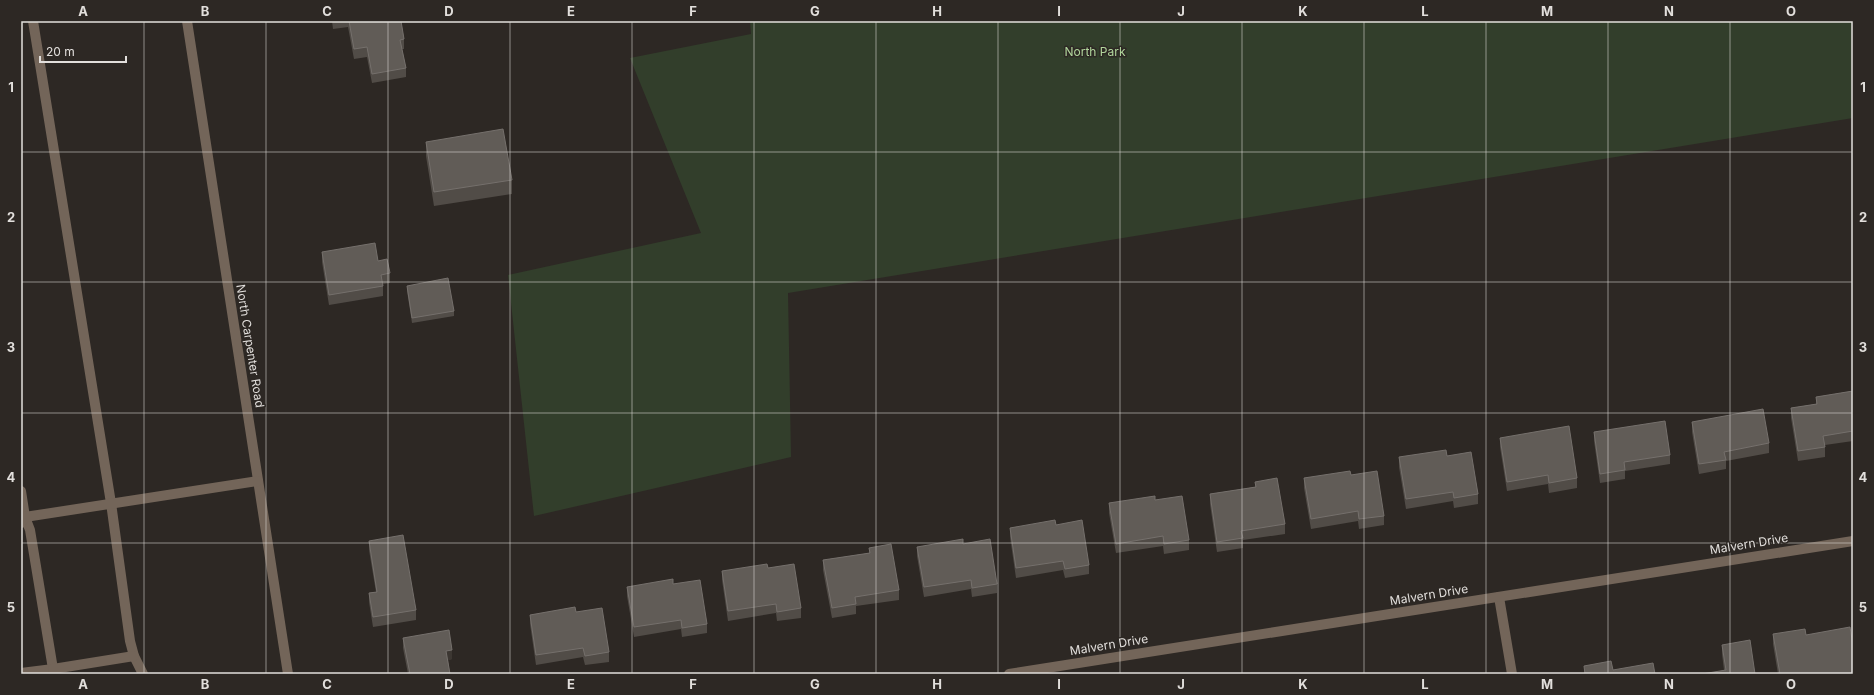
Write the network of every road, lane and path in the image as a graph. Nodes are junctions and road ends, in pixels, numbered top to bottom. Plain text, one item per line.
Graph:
1 (33, 21) edge
2 (187, 21) edge
3 (258, 481) junction
4 (21, 491) edge
5 (111, 503) junction
6 (23, 520) edge
7 (1853, 541) edge
8 (1499, 597) junction
9 (134, 656) junction
10 (53, 668) junction
11 (21, 673) edge
12 (143, 674) edge
13 (288, 674) edge
14 (1008, 674) edge
15 (1512, 674) edge

1 - 5 street
2 - 3 street, North Carpenter Road
3 - 5 street
3 - 13 street, North Carpenter Road
4 - 6 street
5 - 6 street
5 - 9 street
6 - 10 street
7 - 8 street, Malvern Drive
8 - 14 street, Malvern Drive
8 - 15 street
9 - 10 street
9 - 12 street
10 - 11 street

